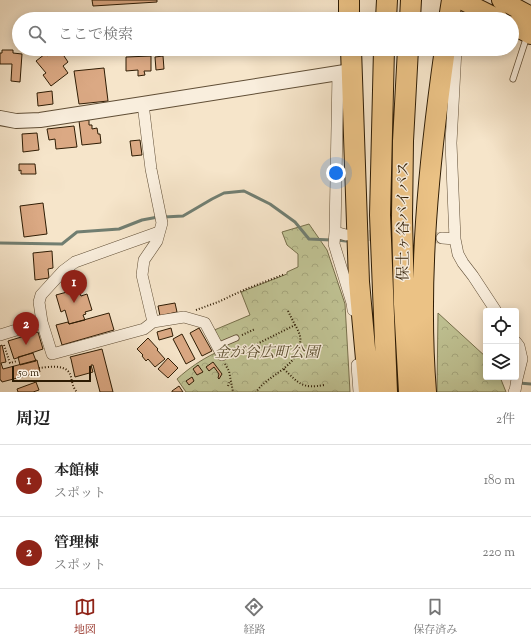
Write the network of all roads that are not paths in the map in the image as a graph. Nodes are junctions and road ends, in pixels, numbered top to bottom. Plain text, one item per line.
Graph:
1 (349, 0) edge
2 (452, 0) edge
3 (461, 0) edge
4 (501, 0) edge
5 (349, 12) edge
6 (450, 12) edge
7 (455, 12) edge
8 (485, 12) edge
9 (514, 12) edge
10 (526, 24) edge
11 (519, 51) edge
12 (348, 56) edge
13 (384, 56) edge
14 (408, 56) edge
15 (444, 56) edge
16 (456, 56) edge
17 (518, 56) edge
18 (345, 72) junction
19 (512, 78) dead end
20 (143, 104) junction
21 (0, 118) edge
22 (160, 223) junction
23 (335, 232) junction
24 (346, 235) tunnel mouth
25 (442, 238) tunnel mouth
26 (455, 239) junction
27 (494, 308) edge
28 (42, 322) junction
29 (153, 322) junction
30 (0, 334) edge
31 (236, 338) road end
32 (518, 344) edge
33 (219, 351) joint
34 (514, 391) edge
35 (359, 392) edge
36 (369, 392) edge
37 (387, 392) edge
38 (409, 392) edge
39 (426, 392) edge

1 - 5 highway
2 - 6 highway
2 - 7 street
3 - 8 main road
4 - 9 main road
10 - 11 lane
12 - 18 highway
13 - 37 highway, 保土ヶ谷バイパス
14 - 38 highway, 保土ヶ谷バイパス
15 - 39 highway
16 - 26 street
17 - 19 lane
18 - 20 street
18 - 23 street
18 - 36 highway
20 - 21 street
20 - 22 street
22 - 28 street
22 - 29 street
23 - 24 street
23 - 35 street
25 - 26 street
26 - 27 street
28 - 29 street
28 - 30 street
29 - 33 street
31 - 33 lane
32 - 34 street

